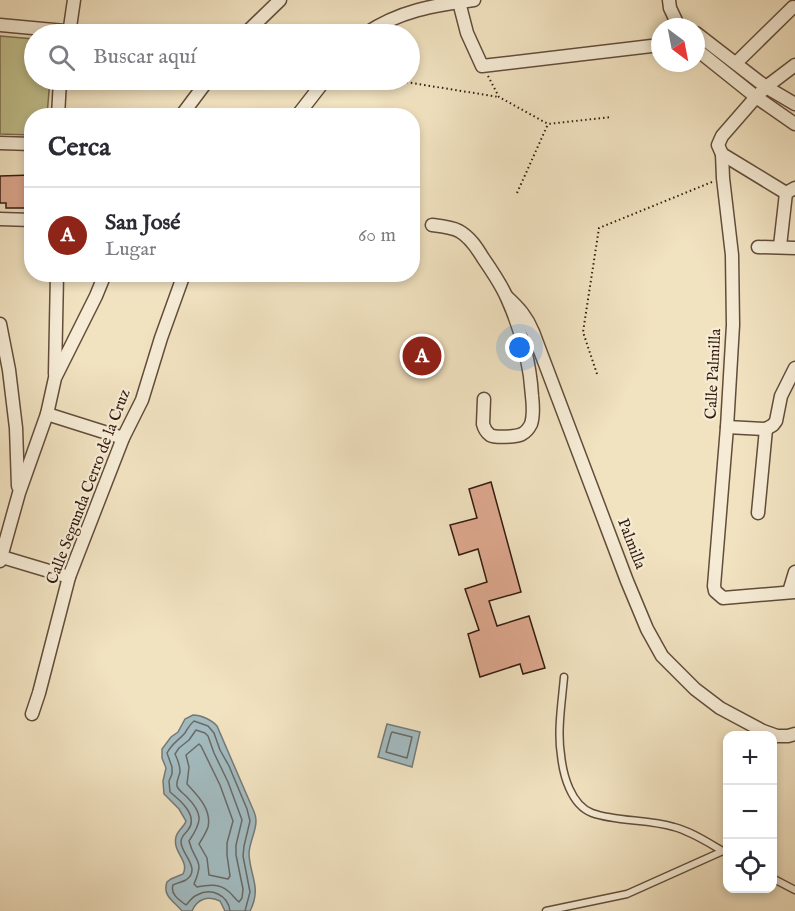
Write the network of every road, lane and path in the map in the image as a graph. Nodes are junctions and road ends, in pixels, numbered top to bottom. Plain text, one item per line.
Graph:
1 (74, 0) edge
2 (280, 0) edge
3 (474, 0) edge
4 (669, 0) edge
5 (459, 2) junction
6 (793, 8) dead end
7 (675, 18) edge
8 (71, 24) edge
9 (255, 24) edge
10 (382, 24) edge
11 (0, 25) edge
12 (24, 28) edge
13 (705, 40) edge
14 (651, 46) edge
15 (705, 57) edge
16 (736, 63) junction
17 (795, 65) edge
18 (482, 66) junction
19 (420, 84) edge
20 (766, 87) junction
21 (59, 90) edge
22 (200, 90) edge
23 (317, 90) edge
24 (499, 96) junction
25 (756, 97) junction
26 (795, 105) edge
27 (58, 108) edge
28 (187, 108) edge
29 (303, 108) edge
30 (611, 117) dead end
31 (548, 124) junction
32 (795, 124) edge
33 (0, 143) edge
34 (24, 144) edge
35 (721, 152) junction
36 (723, 178) junction
37 (790, 190) edge
38 (518, 193) dead end
39 (0, 219) edge
40 (24, 220) edge
41 (432, 225) dead end
42 (780, 246) junction
43 (758, 247) dead end
44 (795, 248) edge
45 (57, 282) edge
46 (102, 282) edge
47 (181, 282) edge
48 (507, 297) junction
49 (0, 324) edge
50 (3, 352) edge
51 (795, 368) edge
52 (597, 374) dead end
53 (55, 378) junction
54 (484, 399) dead end
55 (47, 414) junction
56 (771, 425) junction
57 (727, 427) junction
58 (123, 438) junction
59 (19, 493) junction
60 (758, 513) dead end
61 (1, 559) edge
62 (795, 572) edge
63 (69, 578) junction
64 (792, 592) edge
65 (564, 676) dead end
66 (32, 714) dead end
67 (795, 734) edge
68 (723, 851) edge
69 (723, 853) edge
70 (777, 881) edge
71 (795, 890) edge
72 (546, 911) edge

1 - 8 street
2 - 9 street
3 - 5 street
4 - 7 street
5 - 10 street
5 - 18 street
6 - 16 street
11 - 12 street
13 - 16 street
14 - 18 street
15 - 25 street
16 - 20 street
17 - 20 street, Calle Palmilla
18 - 24 path
19 - 24 path
20 - 25 street, Calle Palmilla
20 - 26 street
21 - 27 street
22 - 28 street
23 - 29 street
24 - 31 path
25 - 32 street
25 - 35 street, Calle Palmilla
30 - 31 path
31 - 38 path
33 - 34 street
35 - 36 street, Calle Palmilla
35 - 37 street
36 - 52 path
36 - 57 street, Calle Palmilla
37 - 42 street
39 - 40 street
41 - 48 street
42 - 43 street
42 - 44 street
45 - 53 street
46 - 53 street
47 - 58 street, Calle Segunda Cerro de la Cruz
48 - 54 street
48 - 67 street, Palmilla
49 - 50 street
50 - 59 street
51 - 56 street
53 - 55 street
55 - 58 street
55 - 59 street
56 - 57 street
56 - 60 street
57 - 64 street, Calle Palmilla
58 - 63 street, Calle Segunda Cerro de la Cruz
59 - 61 street
61 - 63 street
62 - 64 street
63 - 66 street, Calle Segunda Cerro de la Cruz
65 - 68 lane
69 - 72 lane
70 - 71 lane

